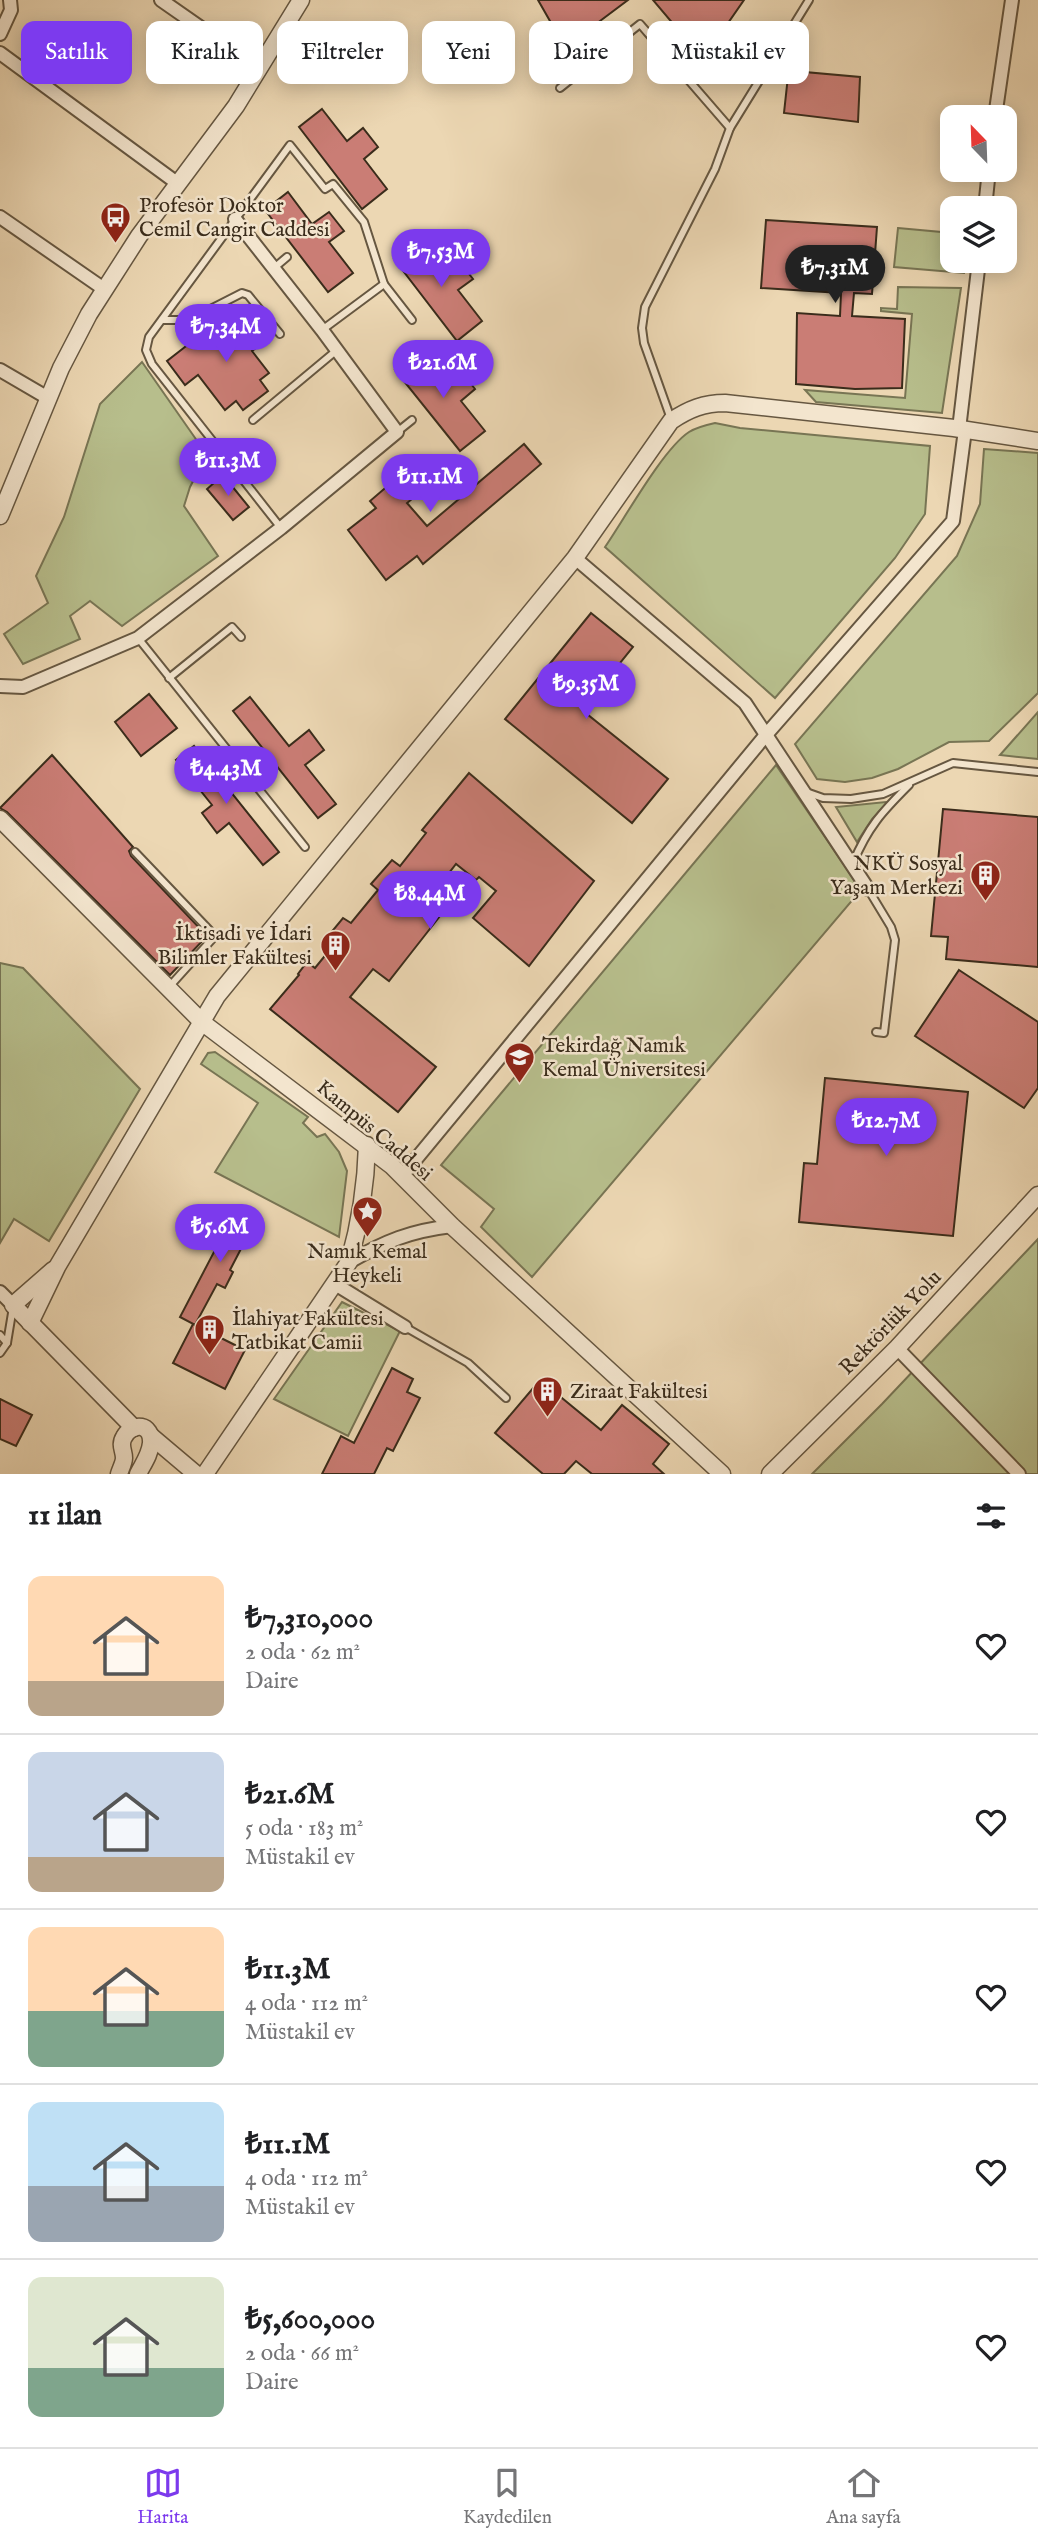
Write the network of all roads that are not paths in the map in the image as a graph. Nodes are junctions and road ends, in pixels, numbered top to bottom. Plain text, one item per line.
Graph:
1 (10, 0) edge
2 (161, 0) edge
3 (301, 0) edge
4 (809, 0) edge
5 (1012, 0) edge
6 (191, 21) edge
7 (0, 34) edge
8 (0, 53) edge
9 (263, 64) edge
10 (250, 84) edge
11 (560, 88) dead end
12 (997, 105) edge
13 (730, 128) junction
14 (177, 183) junction
15 (0, 217) edge
16 (235, 219) junction
17 (287, 257) dead end
18 (274, 268) junction
19 (978, 273) edge
20 (384, 284) junction
21 (104, 289) junction
22 (162, 320) junction
23 (412, 320) dead end
24 (323, 330) junction
25 (280, 334) dead end
26 (337, 350) junction
27 (0, 369) edge
28 (48, 398) junction
29 (253, 420) dead end
30 (412, 420) dead end
31 (671, 421) junction
32 (962, 430) junction
33 (397, 432) junction
34 (1038, 441) edge
35 (0, 516) edge
36 (281, 528) junction
37 (575, 558) junction
38 (241, 637) dead end
39 (138, 638) junction
40 (169, 678) junction
41 (0, 686) edge
42 (765, 736) junction
43 (1038, 772) edge
44 (911, 784) junction
45 (801, 790) junction
46 (0, 818) edge
47 (305, 847) dead end
48 (135, 852) dead end
49 (852, 864) junction
50 (868, 890) joint
51 (167, 988) junction
52 (203, 1023) junction
53 (876, 1032) dead end
54 (367, 1145) junction
55 (402, 1176) junction
56 (1038, 1195) edge
57 (452, 1226) junction
58 (349, 1262) junction
59 (57, 1268) junction
60 (335, 1284) junction
61 (0, 1292) edge
62 (13, 1306) junction
63 (30, 1323) junction
64 (405, 1327) joint
65 (0, 1335) edge
66 (7, 1343) junction
67 (897, 1348) junction
68 (0, 1353) edge
69 (506, 1398) dead end
70 (134, 1428) junction
71 (151, 1436) junction
72 (121, 1466) edge
73 (144, 1472) edge
74 (196, 1474) edge
75 (205, 1474) edge
76 (722, 1474) edge
77 (770, 1474) edge
78 (1019, 1474) edge

1 - 7 street
2 - 6 street
3 - 9 street
4 - 13 lane
5 - 12 street
8 - 14 street
10 - 14 street
11 - 13 lane
13 - 31 lane
14 - 21 street
15 - 21 street
16 - 18 street
16 - 20 lane
16 - 22 lane
17 - 18 lane
18 - 24 street
19 - 32 street
20 - 23 lane
20 - 24 lane
21 - 28 street
22 - 25 lane
22 - 36 lane
24 - 26 street
26 - 29 lane
26 - 33 street
27 - 28 street
28 - 35 street
30 - 33 lane
31 - 32 street
31 - 37 street
32 - 34 street
32 - 42 street
33 - 36 street
36 - 39 street
37 - 42 street
37 - 52 street
38 - 40 lane
39 - 40 lane
39 - 41 street
40 - 47 lane
42 - 45 street
42 - 55 street
43 - 44 lane
44 - 45 lane
44 - 49 lane
45 - 49 street
46 - 51 street, Kampüs Caddesi
48 - 51 lane
49 - 50 street
50 - 53 lane
51 - 52 street, Kampüs Caddesi
52 - 54 street, Kampüs Caddesi
52 - 59 street
54 - 55 street, Kampüs Caddesi
54 - 58 street
55 - 57 street, Kampüs Caddesi
56 - 67 street, Rektörlük Yolu
57 - 58 street
57 - 76 street, Kampüs Caddesi
58 - 60 street
59 - 62 street
59 - 63 street
60 - 64 street
60 - 75 street
61 - 62 street
62 - 63 street
62 - 66 lane
63 - 70 street
64 - 69 lane
65 - 66 lane
66 - 68 lane
67 - 77 street, Rektörlük Yolu
67 - 78 street
70 - 71 street
70 - 72 street
71 - 73 street
71 - 74 street
72 - 73 street

